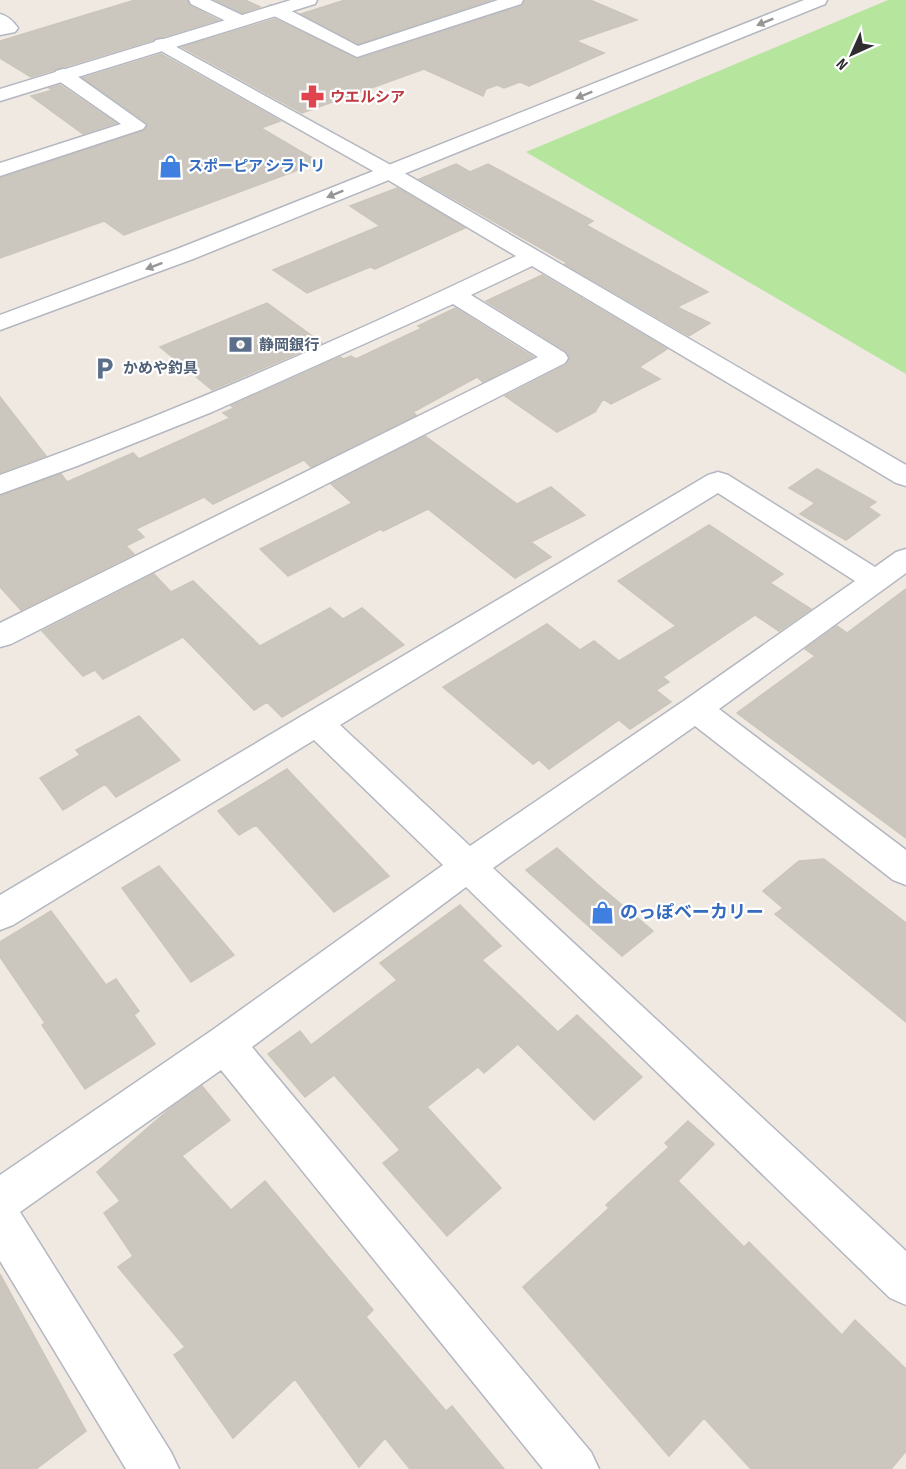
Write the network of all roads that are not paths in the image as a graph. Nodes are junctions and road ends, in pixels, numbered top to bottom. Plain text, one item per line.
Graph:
1 (197, 0) edge
2 (309, 0) edge
3 (516, 0) edge
4 (778, 0) edge
5 (819, 0) edge
6 (276, 10) junction
7 (0, 19) edge
8 (240, 21) junction
9 (0, 30) edge
10 (162, 44) junction
11 (63, 75) junction
12 (0, 95) edge
13 (380, 167) junction
14 (0, 170) edge
15 (532, 257) junction
16 (455, 295) junction
17 (0, 302) edge
18 (0, 323) edge
19 (906, 477) edge
20 (0, 485) edge
21 (906, 559) edge
22 (875, 580) junction
23 (0, 636) edge
24 (696, 709) junction
25 (317, 723) junction
26 (468, 866) junction
27 (906, 870) edge
28 (0, 914) edge
29 (225, 1044) junction
30 (0, 1202) edge
31 (0, 1220) edge
32 (906, 1282) edge
33 (154, 1469) edge
34 (574, 1469) edge

1 - 8 street
2 - 6 street
3 - 6 street
4 - 13 street
5 -> 13 street
6 - 8 street
7 - 9 street
8 - 10 street
10 - 11 street
10 - 13 street
11 - 12 street
11 - 14 street
13 - 15 street
13 - 17 street
13 -> 18 street
15 - 16 street
15 - 19 street
16 - 20 street
16 - 23 street
21 - 22 street
22 - 24 street
22 - 25 street
24 - 26 street
24 - 27 street
25 - 26 street
25 - 28 street
26 - 29 street
26 - 32 street
29 - 30 street
29 - 34 street
31 - 33 street

